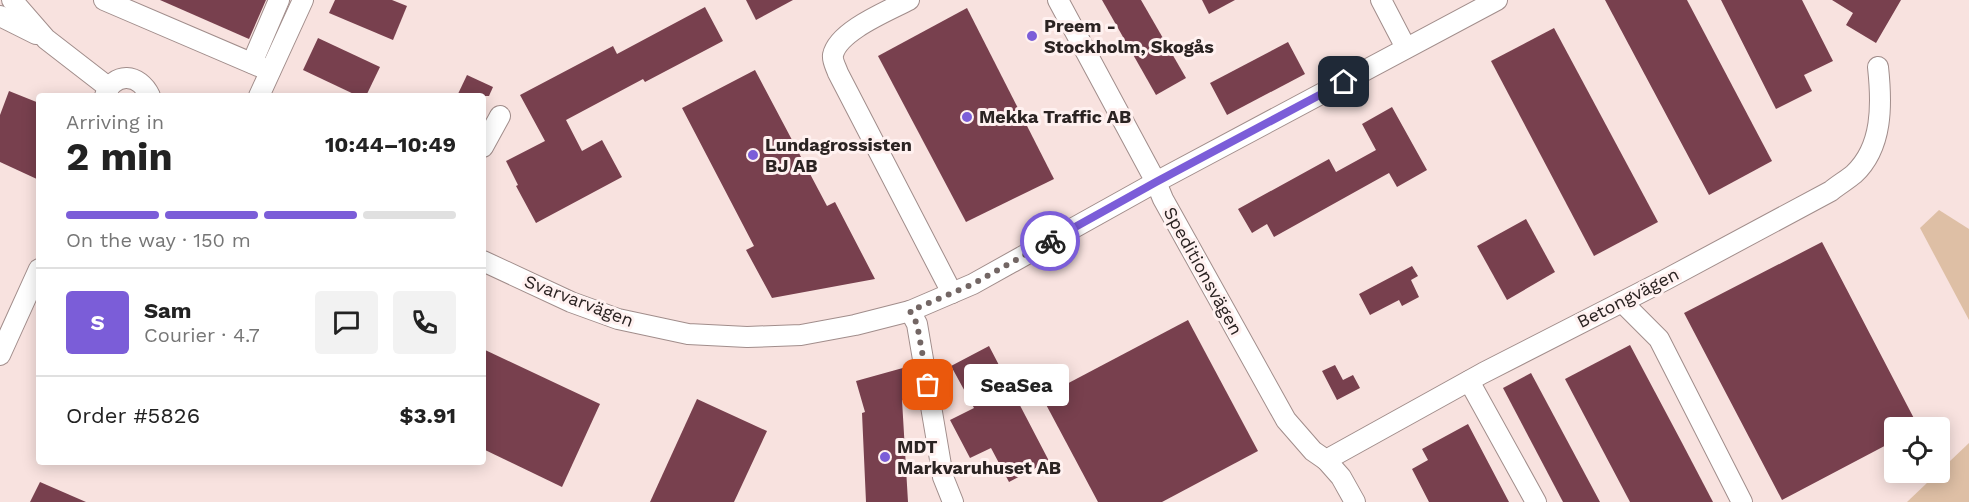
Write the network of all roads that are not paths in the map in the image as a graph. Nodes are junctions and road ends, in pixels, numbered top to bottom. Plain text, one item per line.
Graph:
1 (12, 0) edge
2 (104, 0) edge
3 (279, 0) edge
4 (303, 0) edge
5 (909, 0) edge
6 (1058, 0) edge
7 (1381, 0) edge
8 (1497, 0) edge
9 (0, 16) edge
10 (46, 39) junction
11 (1406, 48) junction
12 (252, 63) junction
13 (1878, 67) dead end
14 (270, 71) junction
15 (106, 92) edge
16 (148, 93) edge
17 (260, 93) edge
18 (500, 116) dead end
19 (486, 142) edge
20 (1156, 182) junction
21 (486, 262) edge
22 (36, 276) edge
23 (952, 293) junction
24 (1622, 302) junction
25 (910, 311) junction
26 (0, 355) edge
27 (1469, 381) junction
28 (1326, 460) junction
29 (953, 502) edge
30 (1355, 502) edge
31 (1536, 502) edge
32 (1742, 502) edge

1 - 10 street
2 - 12 street
3 - 12 street
4 - 14 street
5 - 23 street
6 - 20 street, Speditionsvägen
7 - 11 street
8 - 11 street, Svarvarvägen
9 - 10 street
10 - 15 street
11 - 20 street, Svarvarvägen
12 - 14 street
13 - 24 street, Betongvägen
14 - 17 street
15 - 16 street
18 - 19 street
20 - 23 street, Svarvarvägen
20 - 28 street, Speditionsvägen
21 - 25 street, Svarvarvägen
22 - 26 street
23 - 25 street, Svarvarvägen
24 - 27 street, Betongvägen
24 - 32 street
25 - 29 street
27 - 28 street, Betongvägen
27 - 31 street
28 - 30 street

